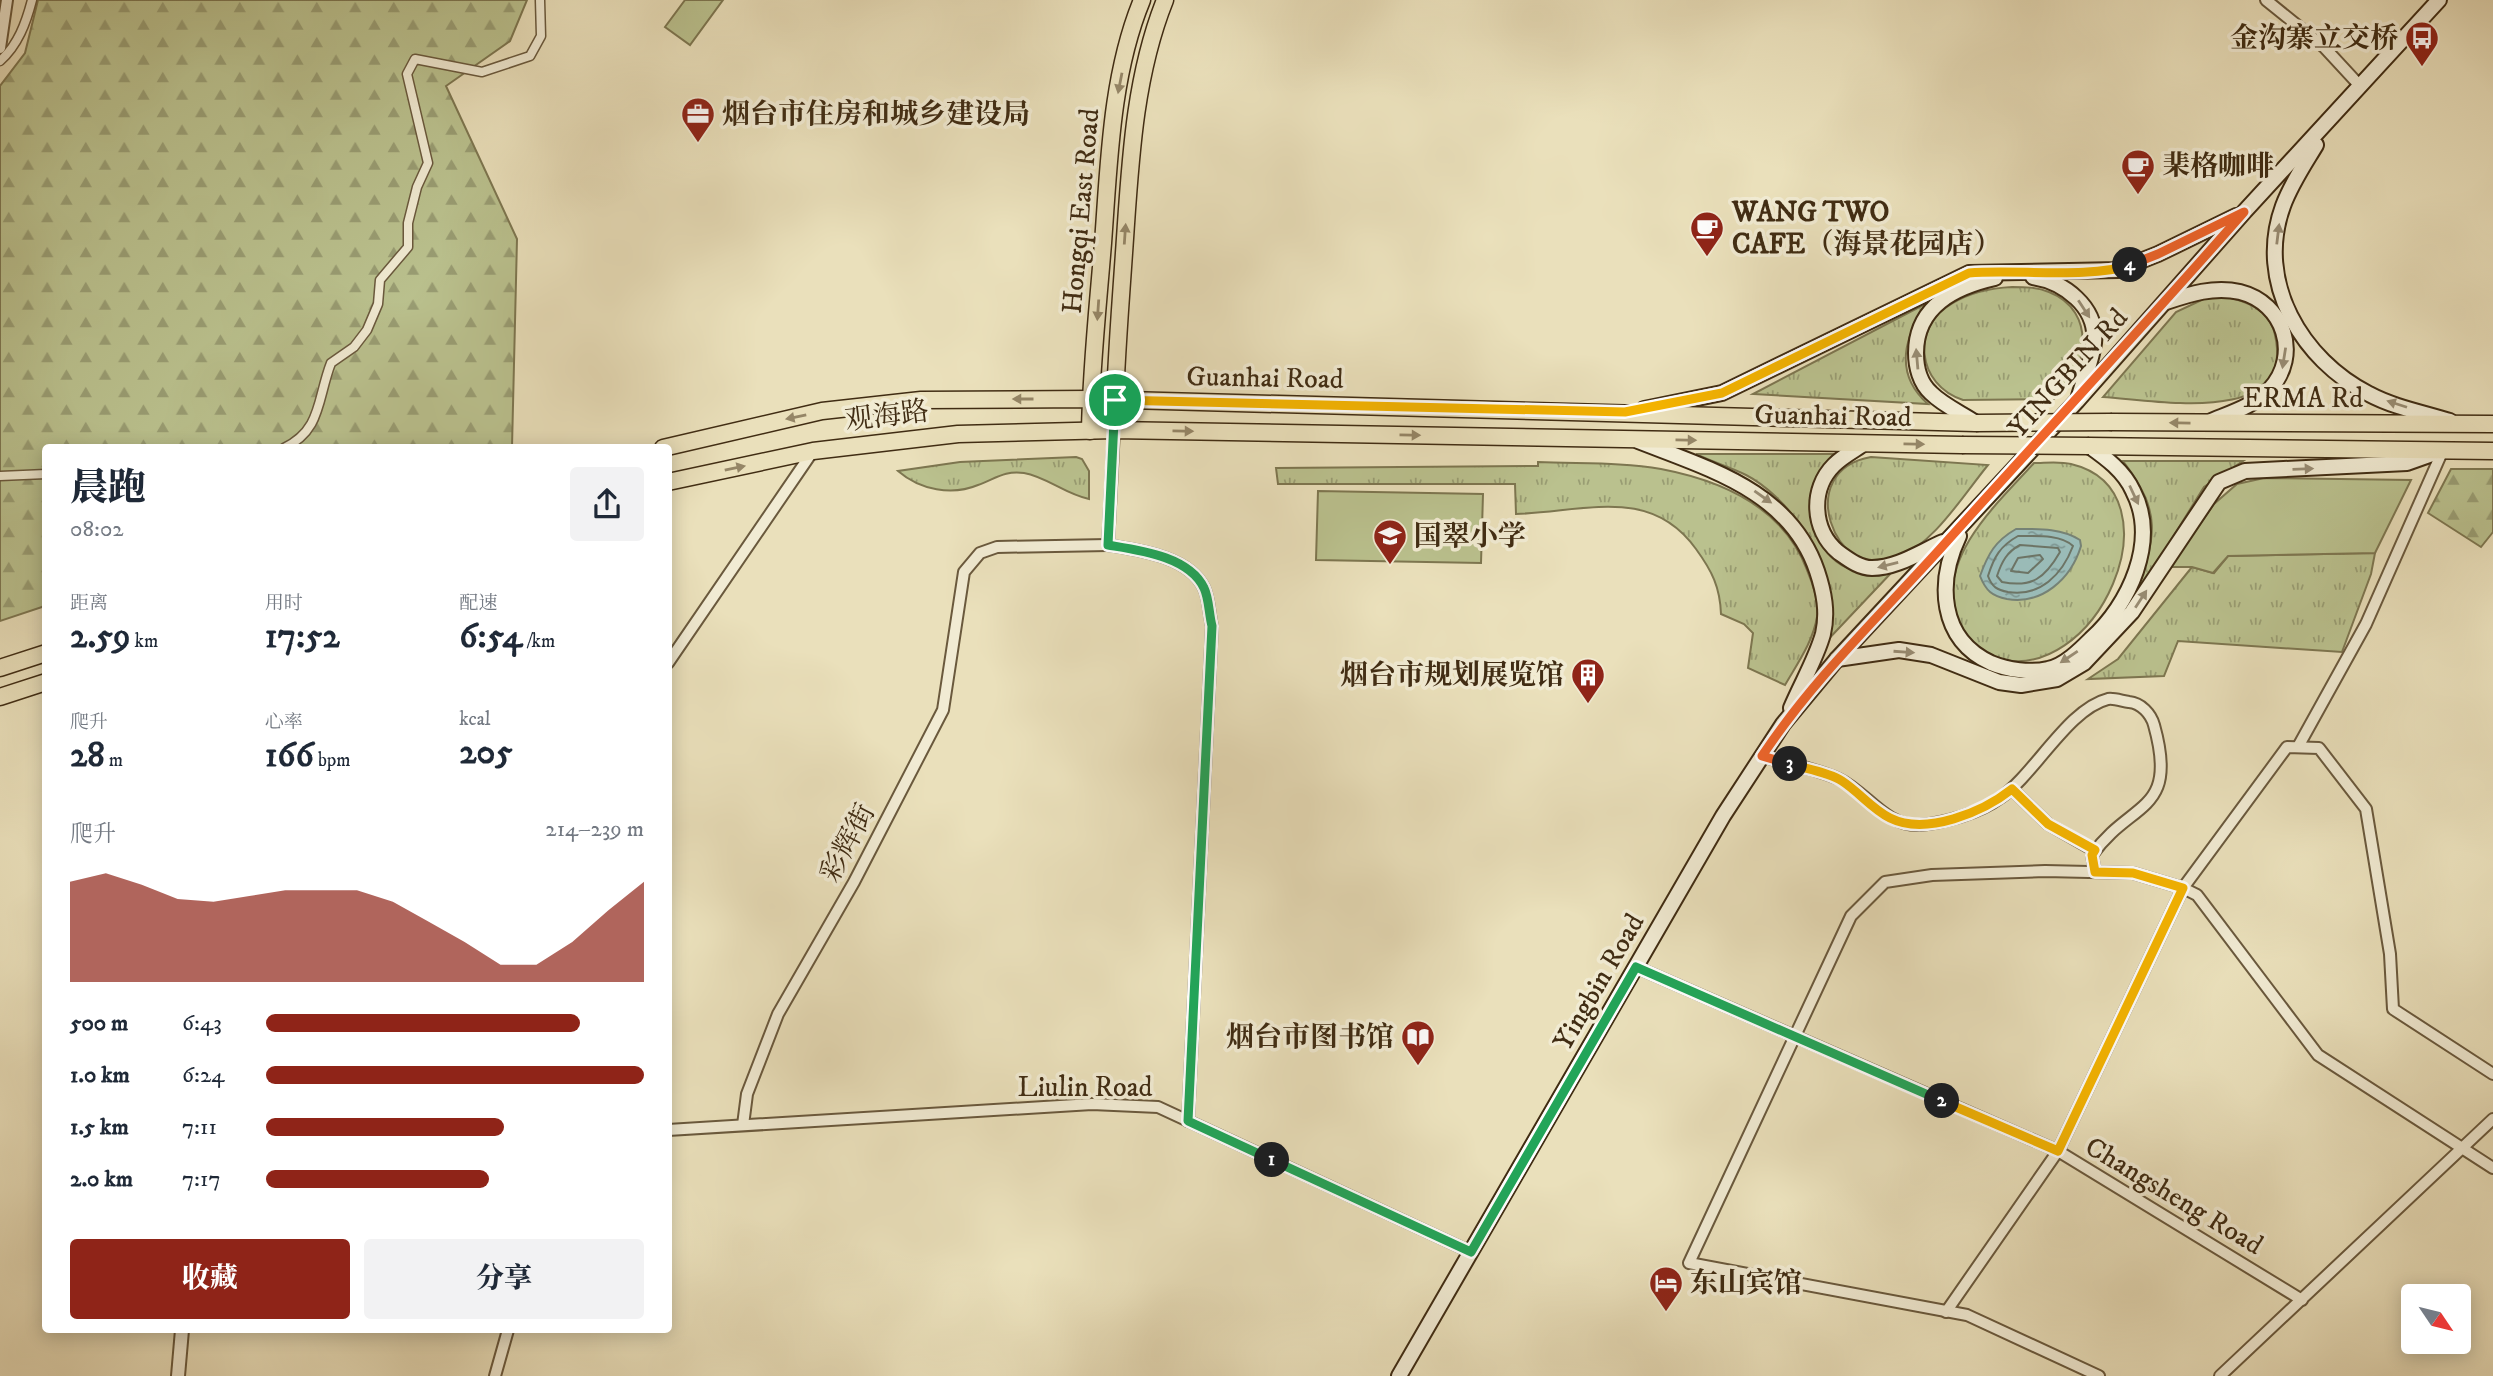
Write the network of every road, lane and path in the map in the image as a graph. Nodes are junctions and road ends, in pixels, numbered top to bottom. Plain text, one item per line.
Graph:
1 (6, 0) edge
2 (32, 0) edge
3 (540, 0) edge
4 (1142, 0) edge
5 (1165, 0) edge
6 (2266, 0) edge
7 (2439, 0) edge
8 (0, 48) edge
9 (0, 61) edge
10 (2361, 87) junction
11 (2334, 117) junction
12 (2244, 212) junction
13 (2165, 303) junction
14 (1091, 399) junction
15 (1115, 400) junction
16 (2077, 401) junction
17 (1625, 412) junction
18 (1976, 423) junction
19 (2206, 424) junction
20 (2493, 424) edge
21 (2462, 425) junction
22 (1114, 430) junction
23 (1090, 431) junction
24 (1634, 439) junction
25 (1865, 443) junction
26 (293, 444) edge
27 (672, 446) edge
28 (2089, 446) junction
29 (2443, 450) junction
30 (813, 451) junction
31 (2493, 451) edge
32 (42, 474) edge
33 (0, 476) edge
34 (672, 481) edge
35 (1969, 515) junction
36 (1950, 538) junction
37 (1108, 545) junction
38 (42, 654) edge
39 (672, 657) edge
40 (1837, 659) junction
41 (0, 668) edge
42 (42, 683) edge
43 (0, 697) edge
44 (1783, 724) junction
45 (2299, 745) junction
46 (1762, 756) junction
47 (2012, 789) junction
48 (2095, 850) junction
49 (2095, 872) junction
50 (2183, 888) junction
51 (1636, 967) junction
52 (1797, 1038) junction
53 (2493, 1074) edge
54 (2493, 1119) edge
55 (1188, 1121) junction
56 (743, 1125) junction
57 (672, 1130) edge
58 (2462, 1148) junction
59 (2058, 1151) junction
60 (2493, 1168) edge
61 (1471, 1252) junction
62 (2302, 1300) junction
63 (1946, 1312) junction
64 (182, 1333) edge
65 (507, 1333) edge
66 (178, 1376) edge
67 (495, 1376) edge
68 (1399, 1376) edge
69 (2099, 1376) edge
70 (2220, 1376) edge

1 - 8 street
2 - 9 street
3 - 26 street
4 -> 14 main road, Hongqi East Road
15 -> 5 main road, Hongqi East Road
6 - 10 street
7 - 10 main road, YINGBIN Rd
10 - 11 main road, YINGBIN Rd
11 - 12 main road, YINGBIN Rd
21 -> 11 main road
12 - 13 main road, YINGBIN Rd
12 - 17 main road
13 - 16 main road, YINGBIN Rd
13 -> 19 main road
14 - 15 main road, Guanhai Road
14 - 23 main road, Hongqi East Road
14 -> 27 main road
15 - 17 main road, Guanhai Road
15 - 22 main road, Hongqi East Road
18 -> 16 main road
16 - 35 main road, YINGBIN Rd
17 - 18 main road, Guanhai Road
19 -> 18 main road, ERMA Rd, bridge
19 - 21 main road, ERMA Rd
20 - 21 main road, ERMA Rd
22 - 23 main road, 观海路
22 -> 24 main road, Guanhai Road
22 - 37 street
23 - 30 main road, 观海路
24 -> 25 main road, Guanhai Road
24 -> 44 main road
25 -> 28 main road, Guanhai Road, bridge
36 -> 25 main road
28 - 29 main road, ERMA Rd
28 -> 35 main road
29 - 31 main road, ERMA Rd
40 -> 29 main road
29 - 45 street
34 -> 30 main road, 观海路
30 - 39 street
32 - 33 street
35 - 36 main road, YINGBIN Rd
36 - 40 main road, YINGBIN Rd
37 - 55 street
37 - 56 street, 彩辉街
38 - 41 main road
40 - 44 main road, Yingbin Road
42 - 43 main road
44 - 46 main road, Yingbin Road
45 - 50 street
45 - 53 street
46 - 47 street
46 - 51 main road, Yingbin Road
47 - 48 street
47 - 48 street
48 - 49 street
49 - 50 street
49 - 52 street
50 - 58 street
50 - 59 street
51 - 52 street, Changsheng Road
51 - 61 main road, Yingbin Road
52 - 59 street, Changsheng Road
52 - 63 street
54 - 58 street
55 - 56 street, Liulin Road
55 - 61 street, Liulin Road
56 - 57 street, Liulin Road
58 - 60 street
58 - 62 street
59 - 62 street, Changsheng Road
59 - 63 street
61 - 68 main road, Yingbin Road
62 - 70 street
63 - 69 street
64 - 66 street
65 - 67 street

